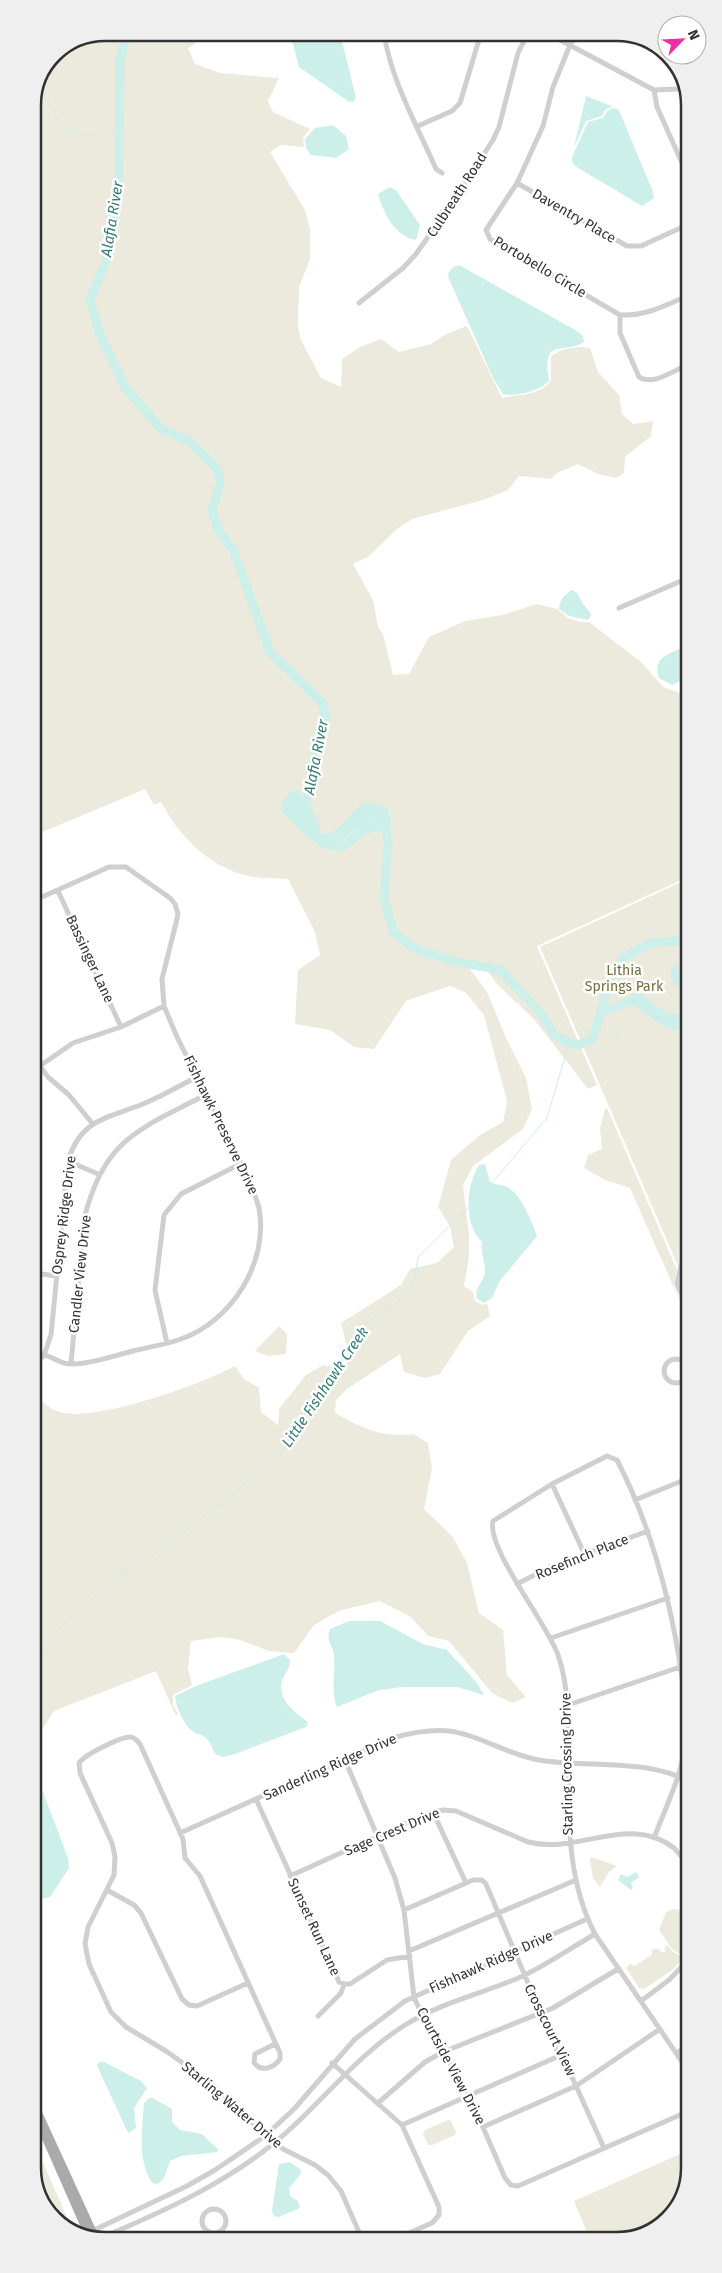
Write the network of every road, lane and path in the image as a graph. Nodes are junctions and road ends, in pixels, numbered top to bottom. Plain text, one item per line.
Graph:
1 (385, 41) edge
2 (479, 41) edge
3 (525, 41) edge
4 (562, 41) edge
5 (573, 41) edge
6 (570, 45) junction
7 (679, 89) edge
8 (654, 90) junction
9 (418, 126) junction
10 (681, 161) edge
11 (442, 173) dead end
12 (517, 183) junction
13 (681, 228) edge
14 (681, 299) edge
15 (359, 303) dead end
16 (620, 315) junction
17 (681, 368) edge
18 (681, 581) edge
19 (619, 608) dead end
20 (58, 890) junction
21 (41, 897) edge
22 (164, 1006) junction
23 (121, 1027) junction
24 (41, 1065) edge
25 (41, 1072) edge
26 (198, 1076) junction
27 (207, 1094) junction
28 (92, 1123) junction
29 (68, 1160) junction
30 (242, 1163) junction
31 (98, 1174) junction
32 (681, 1266) dead end
33 (41, 1274) edge
34 (57, 1276) junction
35 (681, 1293) edge
36 (167, 1343) junction
37 (44, 1355) junction
38 (41, 1358) edge
39 (681, 1361) edge
40 (71, 1364) junction
41 (681, 1383) edge
42 (681, 1481) edge
43 (552, 1484) junction
44 (635, 1500) junction
45 (648, 1531) junction
46 (584, 1554) junction
47 (517, 1584) junction
48 (668, 1598) junction
49 (551, 1638) junction
50 (680, 1666) junction
51 (681, 1672) edge
52 (568, 1705) junction
53 (345, 1760) junction
54 (681, 1762) edge
55 (570, 1763) junction
56 (678, 1775) junction
57 (681, 1777) edge
58 (256, 1799) junction
59 (433, 1812) junction
60 (180, 1833) junction
61 (378, 1836) junction
62 (654, 1838) junction
63 (570, 1844) junction
64 (681, 1856) edge
65 (290, 1876) junction
66 (576, 1880) junction
67 (466, 1883) junction
68 (107, 1890) junction
69 (404, 1910) junction
70 (498, 1913) junction
71 (587, 1919) junction
72 (595, 1934) junction
73 (515, 1951) junction
74 (410, 1953) junction
75 (681, 1968) edge
76 (618, 1969) junction
77 (523, 1975) junction
78 (248, 1983) junction
79 (344, 1984) junction
80 (414, 1997) junction
81 (640, 2001) junction
82 (541, 2014) junction
83 (318, 2016) dead end
84 (422, 2016) junction
85 (660, 2029) junction
86 (275, 2044) junction
87 (681, 2050) edge
88 (443, 2052) junction
89 (677, 2053) junction
90 (559, 2056) junction
91 (681, 2059) edge
92 (332, 2064) junction
93 (346, 2075) junction
94 (576, 2086) junction
95 (469, 2095) junction
96 (378, 2103) junction
97 (681, 2114) edge
98 (41, 2119) edge
99 (402, 2125) junction
100 (41, 2127) edge
101 (484, 2127) junction
102 (265, 2136) junction
103 (274, 2142) junction
104 (604, 2148) junction
105 (86, 2228) edge
106 (86, 2228) edge
107 (93, 2231) edge
108 (113, 2232) edge
109 (208, 2232) edge
110 (220, 2232) edge
111 (359, 2232) edge
112 (411, 2232) edge

1 - 9 street
2 - 9 street
3 - 15 street, Culbreath Road
4 - 6 street
5 - 6 street, Portobello Circle
6 - 8 street
6 - 12 street, Portobello Circle
7 - 8 street
8 - 10 street
9 - 11 street
12 - 13 street, Daventry Place
12 - 16 street, Portobello Circle
14 - 16 street
16 - 17 street
18 - 19 street
20 - 21 street, Fishhawk Preserve Drive
20 - 22 street, Fishhawk Preserve Drive
20 - 23 street, Bassinger Lane
22 - 23 street
22 - 26 street, Fishhawk Preserve Drive
23 - 24 street
25 - 28 street
26 - 27 street, Fishhawk Preserve Drive
26 - 28 street, Osprey Ridge Drive
27 - 30 street, Fishhawk Preserve Drive
27 - 31 street, Candler View Drive
28 - 29 street, Osprey Ridge Drive
29 - 31 street
29 - 34 street, Osprey Ridge Drive
30 - 36 street
30 - 36 street, Fishhawk Preserve Drive
31 - 40 street, Candler View Drive
32 - 35 street
33 - 34 street
34 - 37 street, Osprey Ridge Drive
36 - 40 street, Fishhawk Preserve Drive
37 - 38 street, Osprey Ridge Drive
37 - 40 street, Fishhawk Preserve Drive
39 - 41 street
42 - 44 street
43 - 44 street, Starling Crossing Drive
43 - 46 street
43 - 47 street, Starling Crossing Drive
44 - 45 street, Starling Crossing Drive
45 - 46 street, Rosefinch Place
45 - 48 street, Starling Crossing Drive
46 - 47 street, Rosefinch Place
47 - 49 street, Starling Crossing Drive
48 - 49 street
48 - 50 street, Starling Crossing Drive
49 - 52 street, Starling Crossing Drive
50 - 51 street, Starling Crossing Drive
50 - 52 street
52 - 55 street, Starling Crossing Drive
53 - 55 street, Sanderling Ridge Drive
53 - 58 street, Sanderling Ridge Drive
53 - 61 street, Courtside View Drive
54 - 56 street, Starling Crossing Drive
55 - 56 street, Sanderling Ridge Drive
55 - 63 street, Starling Crossing Drive
56 - 57 street, Sanderling Ridge Drive
56 - 62 street, Starling Crossing Drive
58 - 60 street, Sanderling Ridge Drive
58 - 65 street, Sunset Run Lane
59 - 61 street, Sage Crest Drive
59 - 63 street, Sage Crest Drive
59 - 67 street
60 - 68 street, Starling Water Drive
60 - 78 street, Starling Water Drive
61 - 65 street, Sage Crest Drive
61 - 69 street, Courtside View Drive
62 - 63 street, Sage Crest Drive
62 - 64 street, Sage Crest Drive
63 - 66 street, Starling Crossing Drive
65 - 79 street, Sunset Run Lane
66 - 70 street, Sunset Run Lane
66 - 71 street, Starling Crossing Drive
67 - 69 street
67 - 70 street, Crosscourt View
68 - 78 street
68 - 102 street, Starling Water Drive
69 - 74 street, Courtside View Drive
70 - 73 street, Crosscourt View
70 - 74 street, Sunset Run Lane
71 - 72 street, Starling Crossing Drive
71 - 73 street, Fishhawk Ridge Drive
72 - 76 street, Starling Crossing Drive
72 - 77 street, Fishhawk Ridge Drive
73 - 77 street, Crosscourt View
73 - 80 street, Fishhawk Ridge Drive
74 - 79 street, Sunset Run Lane
74 - 80 street, Courtside View Drive
75 - 81 street
76 - 81 street, Starling Crossing Drive
76 - 82 street
77 - 82 street, Crosscourt View
77 - 84 street, Fishhawk Ridge Drive
78 - 86 street, Starling Water Drive
79 - 83 street
80 - 84 street, Courtside View Drive
80 - 92 street, Fishhawk Ridge Drive
81 - 85 street, Starling Crossing Drive
82 - 88 street
82 - 90 street, Crosscourt View
84 - 88 street, Courtside View Drive
84 - 93 street, Fishhawk Ridge Drive
85 - 89 street, Starling Crossing Drive
85 - 94 street
86 - 86 street, Starling Water Drive
87 - 89 street
88 - 95 street, Courtside View Drive
88 - 96 street
89 - 91 street, Starling Crossing Drive
90 - 94 street, Crosscourt View
90 - 95 street
92 - 93 street
92 - 102 street, Fishhawk Ridge Drive
93 - 96 street
93 - 103 street, Fishhawk Ridge Drive
94 - 101 street
94 - 104 street, Crosscourt View
95 - 99 street
95 - 101 street, Courtside View Drive
96 - 99 street
97 - 104 street, Courtside View Drive
98 - 105 main road
99 - 112 street
100 - 106 main road
101 - 104 street, Courtside View Drive
102 - 103 street, Starling Water Drive
102 - 107 street, Fishhawk Ridge Drive
103 - 108 street, Fishhawk Ridge Drive
103 - 111 street, Starling Water Drive
109 - 110 street

